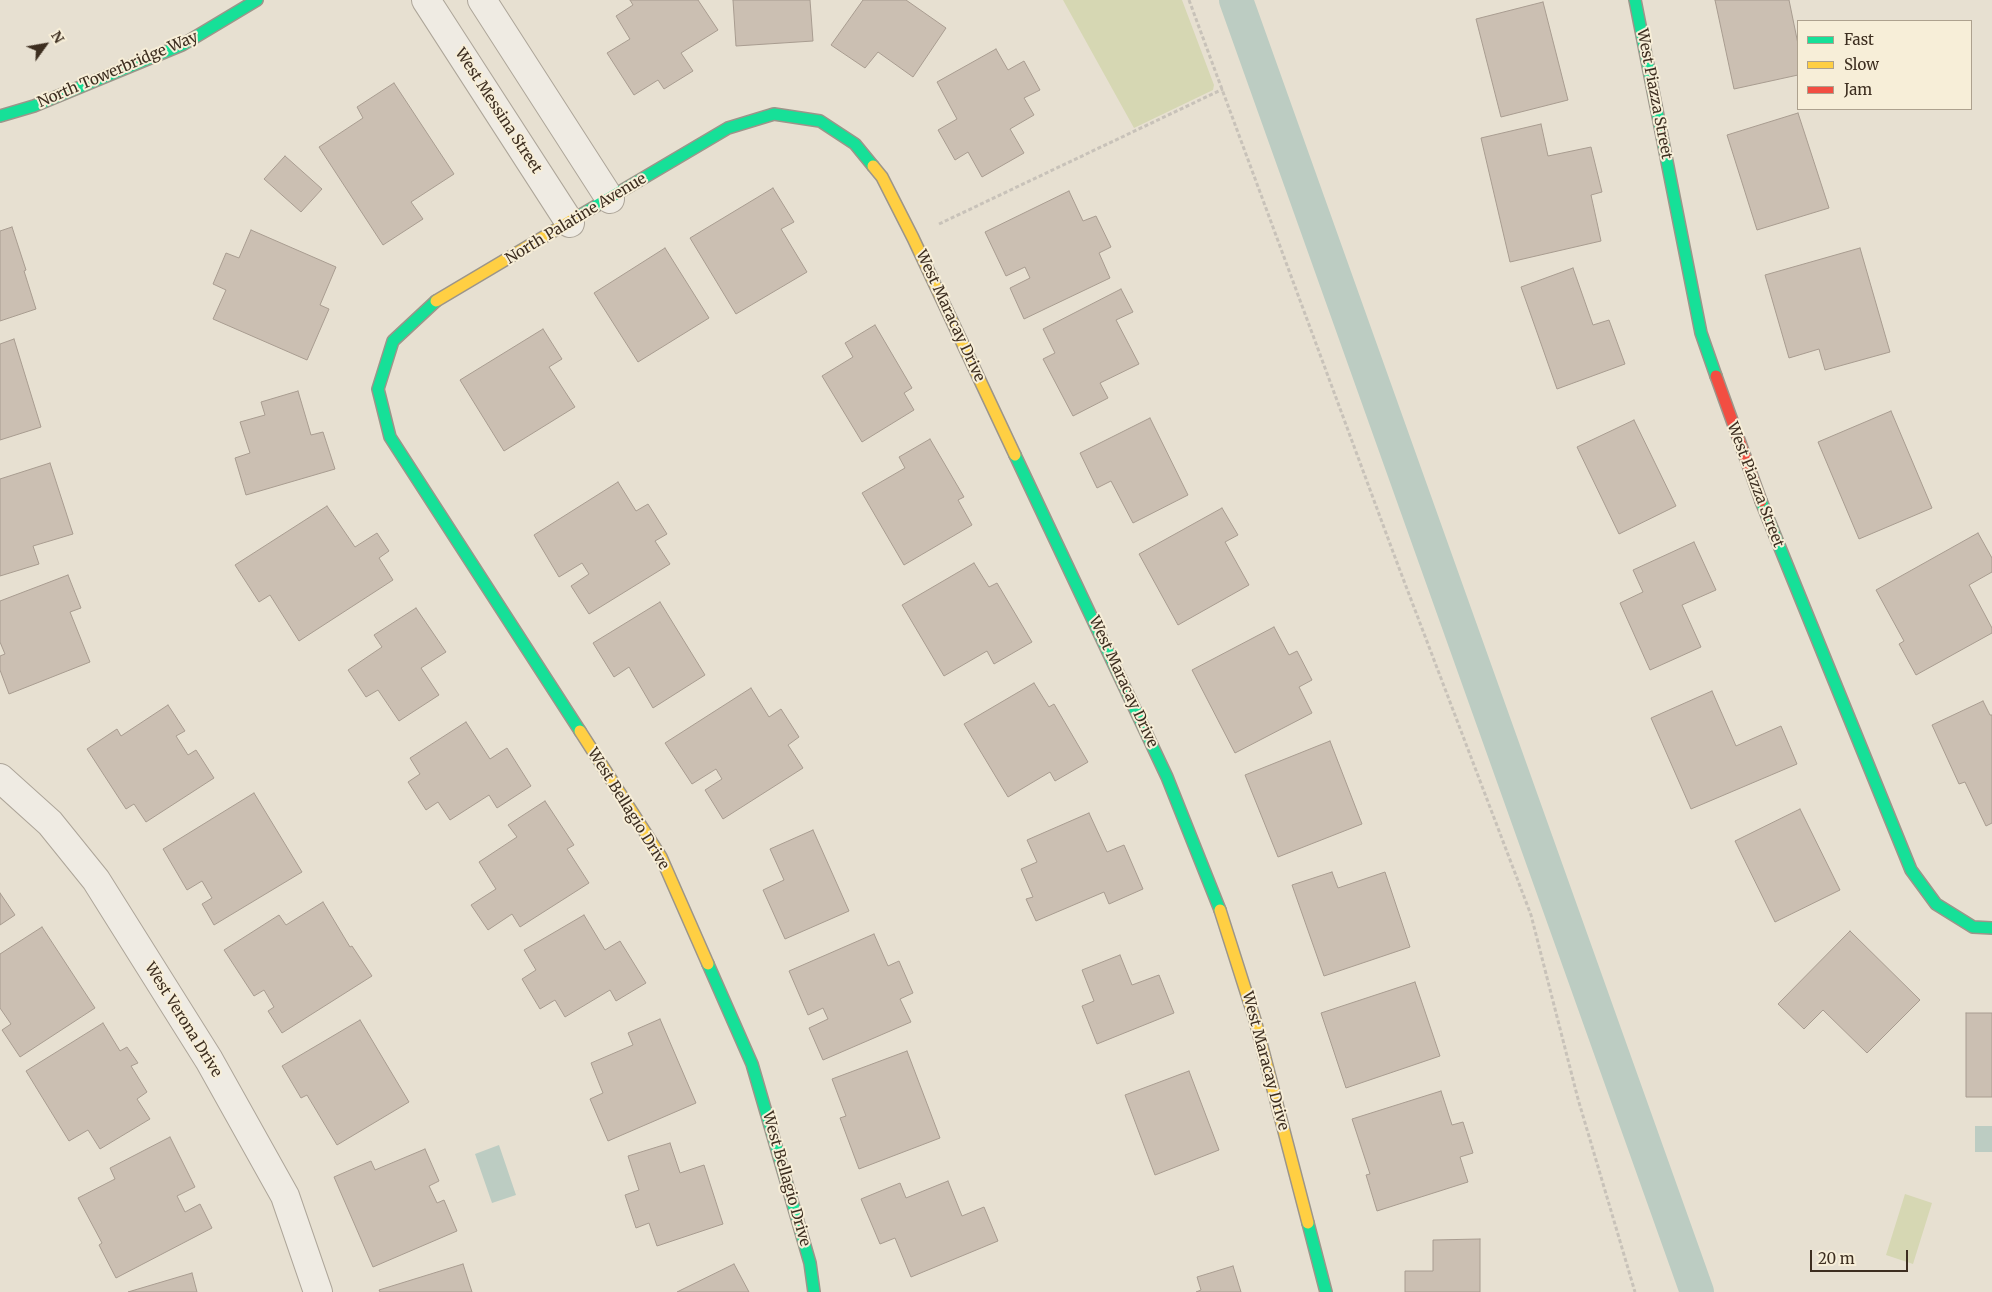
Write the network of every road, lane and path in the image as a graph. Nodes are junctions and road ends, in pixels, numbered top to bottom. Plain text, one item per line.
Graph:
1 (258, 0) edge
2 (426, 0) edge
3 (482, 0) edge
4 (1189, 0) edge
5 (1635, 0) edge
6 (1223, 89) junction
7 (0, 116) edge
8 (820, 121) joint
9 (610, 199) junction
10 (570, 223) junction
11 (933, 227) dead end
12 (378, 388) joint
13 (0, 778) edge
14 (1992, 928) edge
15 (318, 1292) edge
16 (814, 1292) edge
17 (1326, 1292) edge
18 (1635, 1292) edge

1 - 7 street, North Towerbridge Way
2 - 10 street, West Messina Street
3 - 9 street
4 - 6 path
5 - 14 street, West Piazza Street
6 - 11 path
6 - 18 path
8 - 9 street, North Palatine Avenue
8 - 17 street, West Maracay Drive
9 - 10 street, North Palatine Avenue
10 - 12 street, North Palatine Avenue
12 - 16 street, West Bellagio Drive
13 - 15 street, West Verona Drive

